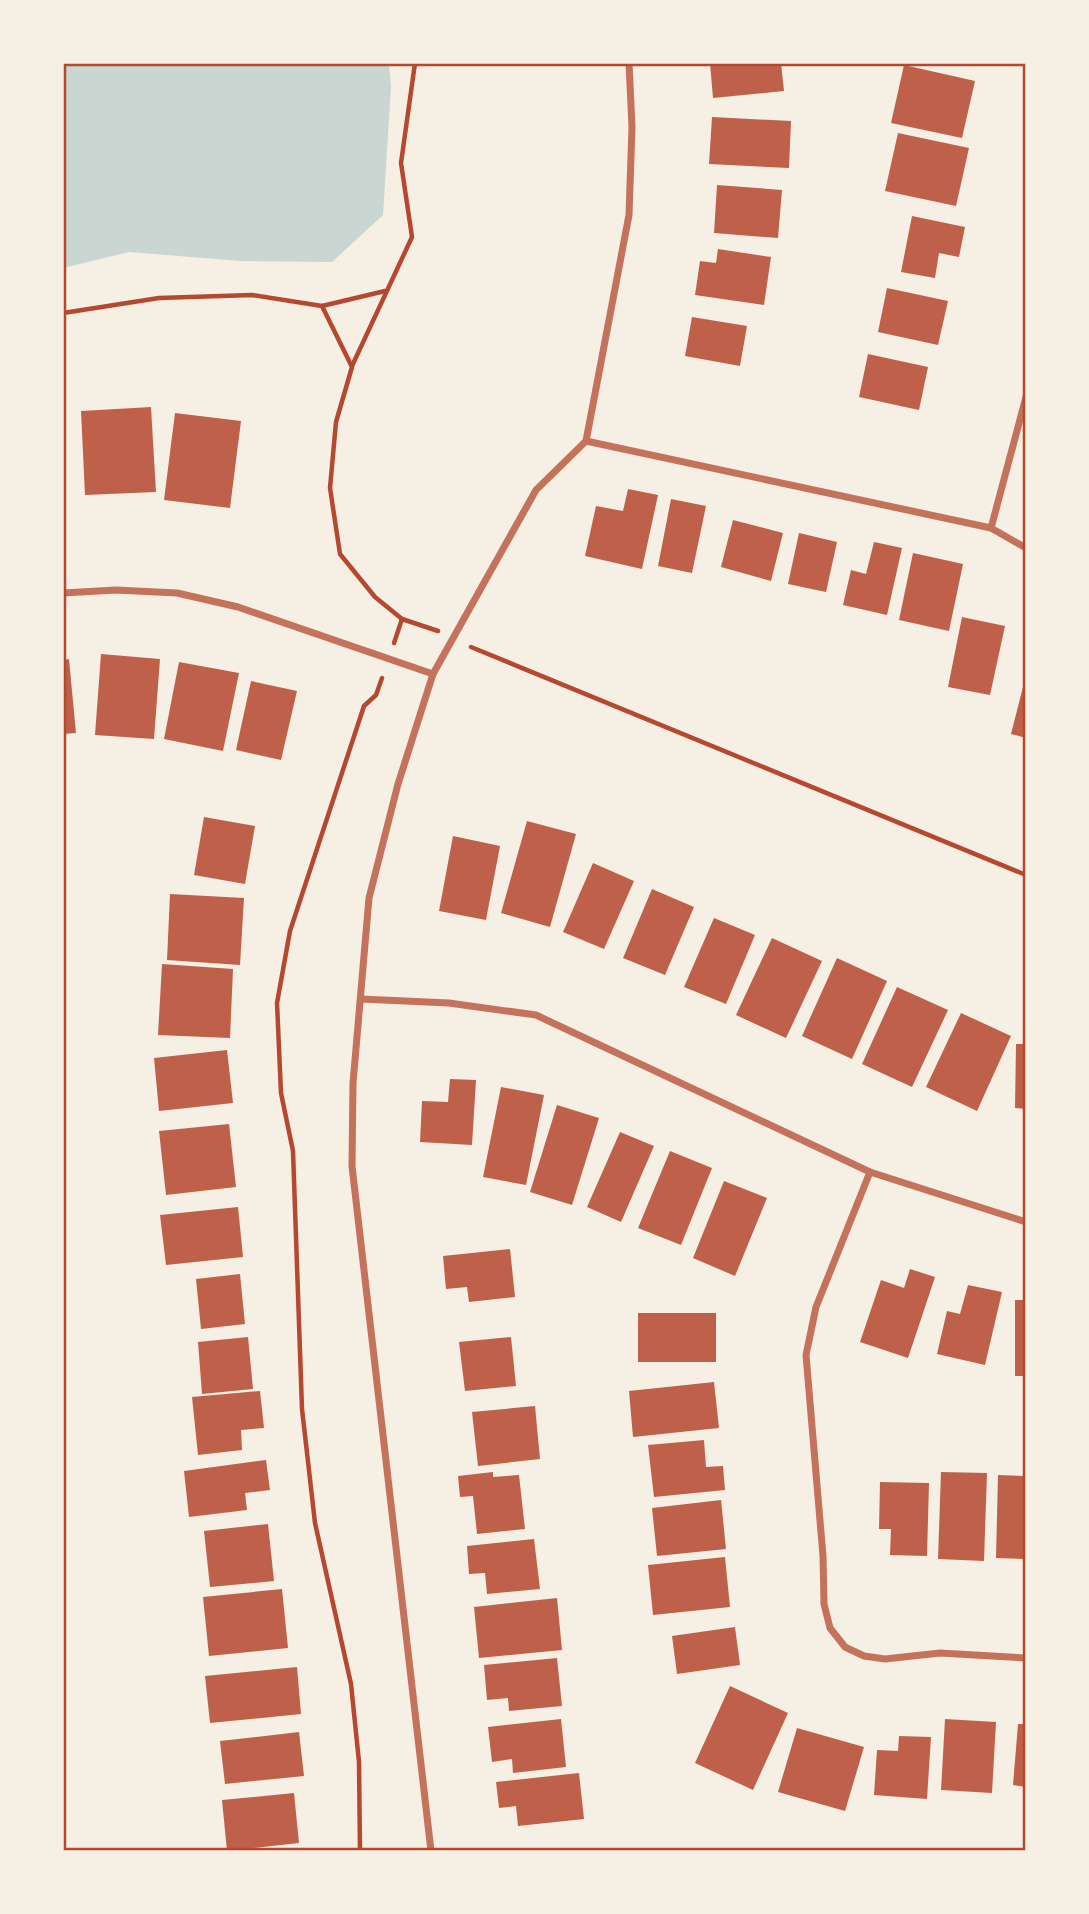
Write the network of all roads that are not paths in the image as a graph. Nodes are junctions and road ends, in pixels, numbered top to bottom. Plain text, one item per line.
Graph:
1 (629, 63) edge
2 (1026, 397) edge
3 (586, 442) junction
4 (991, 528) junction
5 (1026, 548) edge
6 (63, 593) edge
7 (433, 674) junction
8 (361, 999) junction
9 (870, 1172) junction
10 (1026, 1222) edge
11 (1026, 1658) edge
12 (431, 1851) edge

1 - 3 street
2 - 4 street
3 - 4 street
3 - 7 street
4 - 5 street
6 - 7 street
7 - 8 street
8 - 9 street
8 - 12 street
9 - 10 street
9 - 11 street

